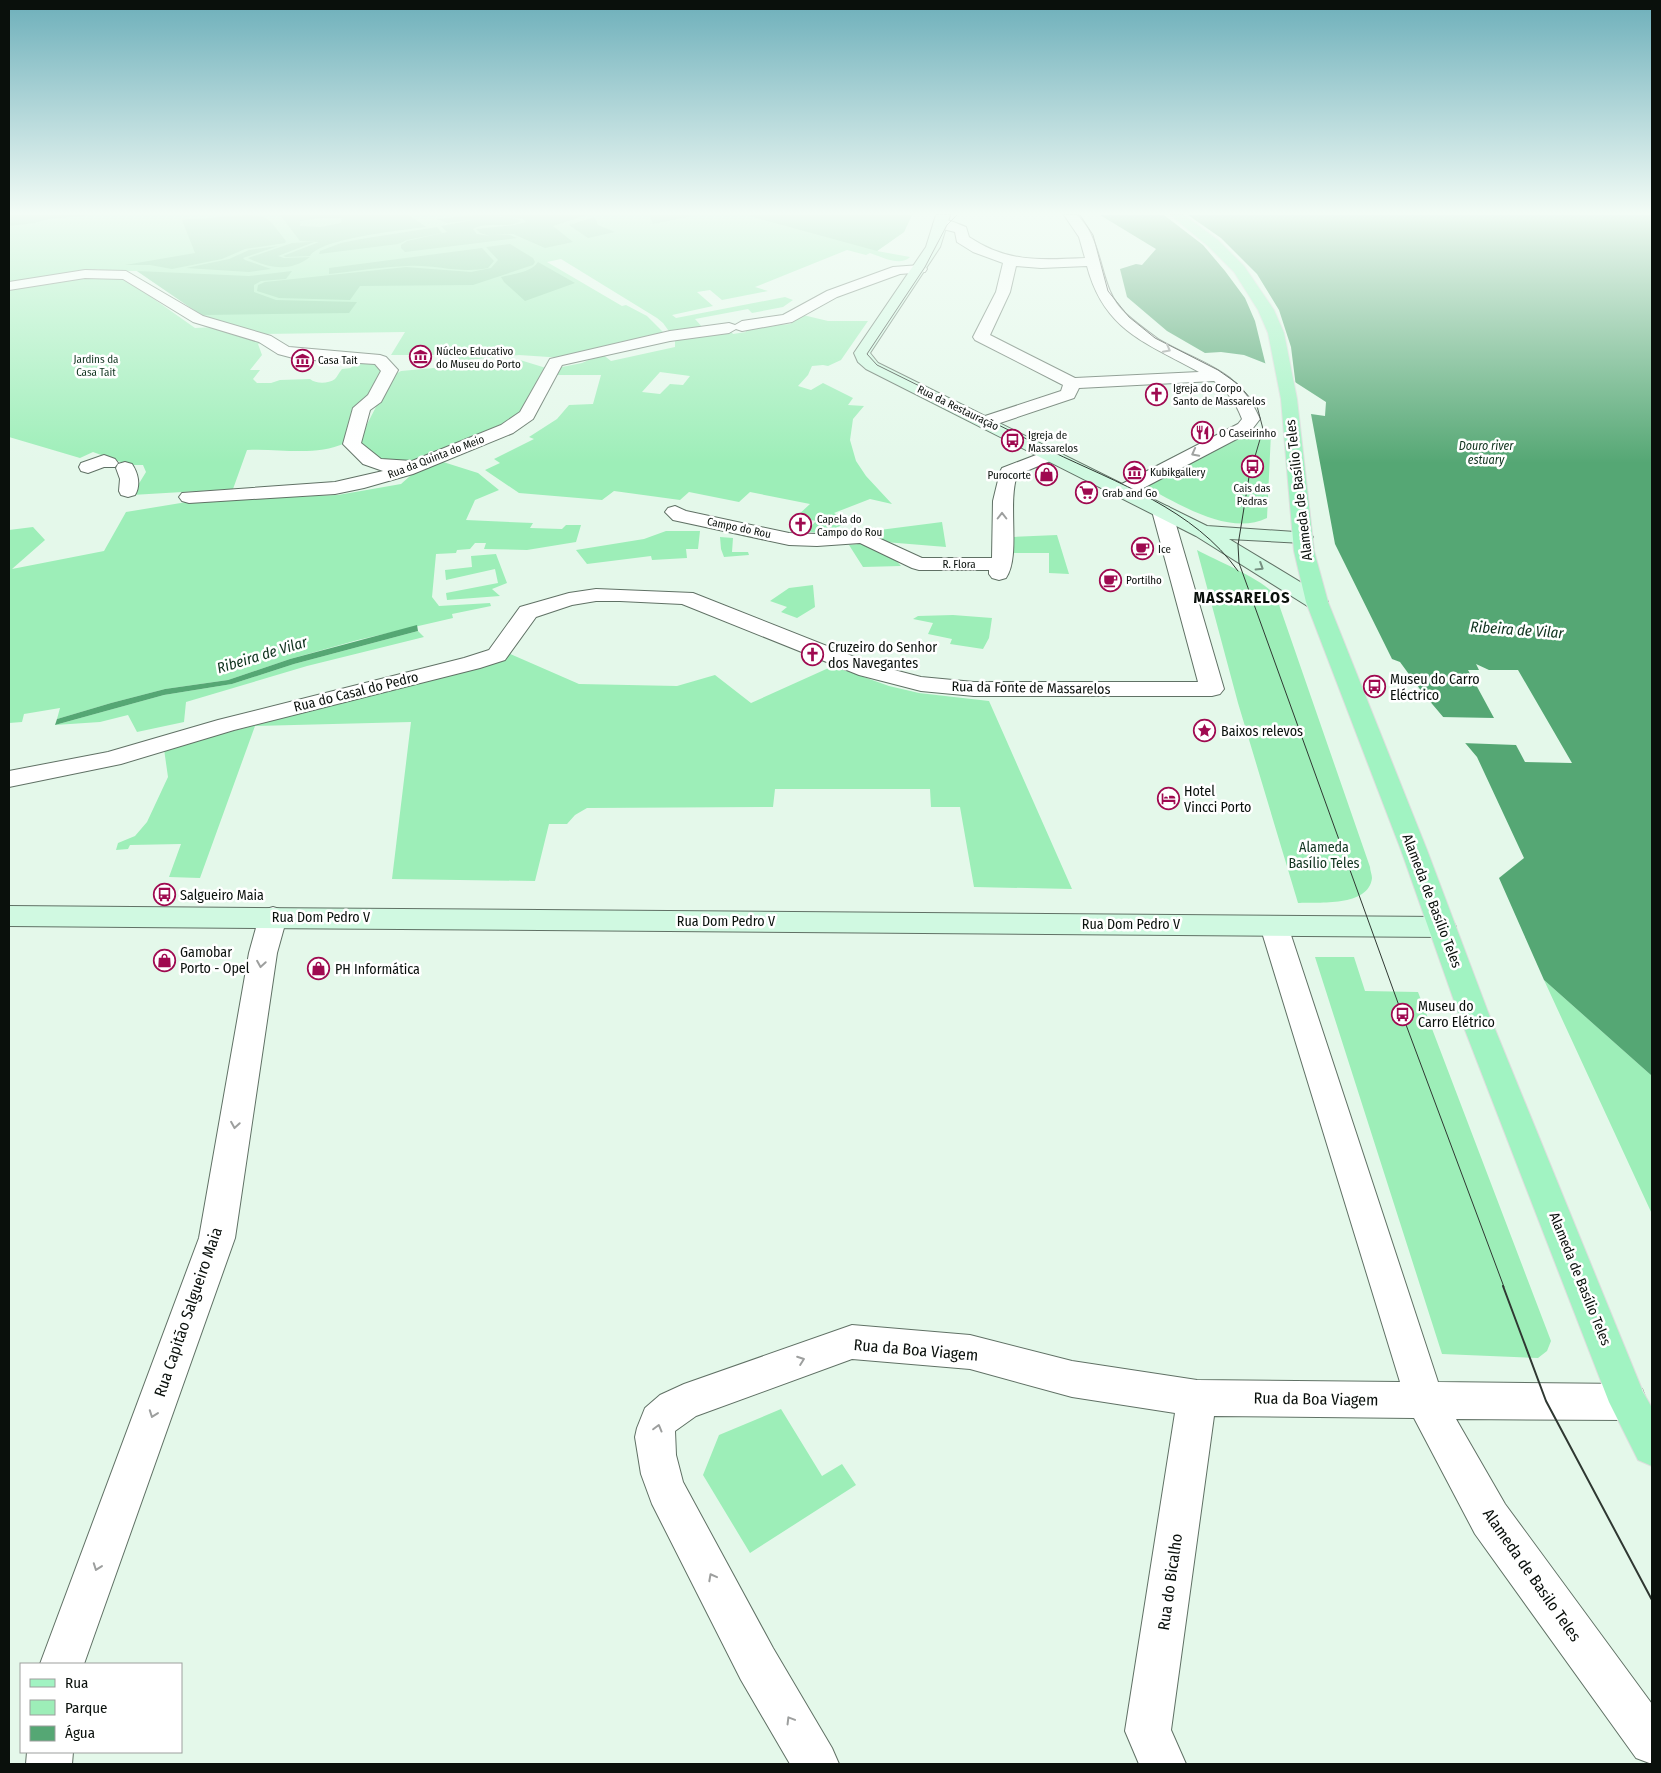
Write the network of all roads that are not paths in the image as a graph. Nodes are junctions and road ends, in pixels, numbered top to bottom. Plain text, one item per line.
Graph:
1 (163, 298) edge
2 (825, 298) edge
3 (900, 298) edge
4 (1001, 298) edge
5 (1105, 298) edge
6 (1258, 298) edge
7 (1218, 376) junction
8 (1072, 383) junction
9 (985, 422) junction
10 (1050, 455) junction
11 (103, 462) dead end
12 (425, 463) junction
13 (1124, 491) junction
14 (189, 497) dead end
15 (127, 498) dead end
16 (1162, 511) junction
17 (663, 528) dead end
18 (1211, 536) junction
19 (1304, 544) junction
20 (919, 564) joint
21 (685, 598) joint
22 (1317, 602) junction
23 (9, 779) edge
24 (9, 916) edge
25 (273, 917) junction
26 (1274, 926) junction
27 (1442, 927) junction
28 (1196, 1398) junction
29 (1425, 1400) junction
30 (1628, 1402) junction
31 (1652, 1447) edge
32 (62, 1663) edge
33 (1652, 1742) edge
34 (813, 1763) edge
35 (1163, 1764) edge

1 - 12 street
2 - 12 street, Rua da Quinta do Meio
3 - 9 main road, Rua da Restauração
4 - 8 street
5 -> 7 street
6 - 19 main road, Alameda de Basílio Teles
7 - 8 street
7 -> 13 street
8 - 9 street
9 - 10 main road, Rua da Restauração
10 - 13 main road, Rua da Restauração
20 -> 10 street, R. Flora
11 - 15 street
12 - 14 street, Rua da Quinta do Meio
13 - 16 main road, Rua da Restauração
16 - 18 main road, Rua da Restauração
16 - 21 street, Rua da Fonte de Massarelos
17 - 20 street, Campo do Rou
18 - 19 main road, Rua da Restauração
18 -> 22 main road, Rua da Restauração
19 - 22 main road, Alameda de Basílio Teles
21 - 23 street, Rua do Casal do Pedro
22 - 27 main road, Alameda de Basílio Teles
24 - 25 main road, Rua Dom Pedro V
25 - 26 main road, Rua Dom Pedro V
25 -> 32 street, Rua Capitão Salgueiro Maia
26 - 27 main road, Rua Dom Pedro V
26 - 29 street
27 - 30 main road, Alameda de Basílio Teles
28 - 29 street, Rua da Boa Viagem
34 -> 28 street, Rua da Boa Viagem
28 - 35 street, Rua do Bicalho
29 - 30 street, Rua da Boa Viagem
29 - 33 street, Alameda de Basilo Teles
30 - 31 main road, Alameda de Basílio Teles

